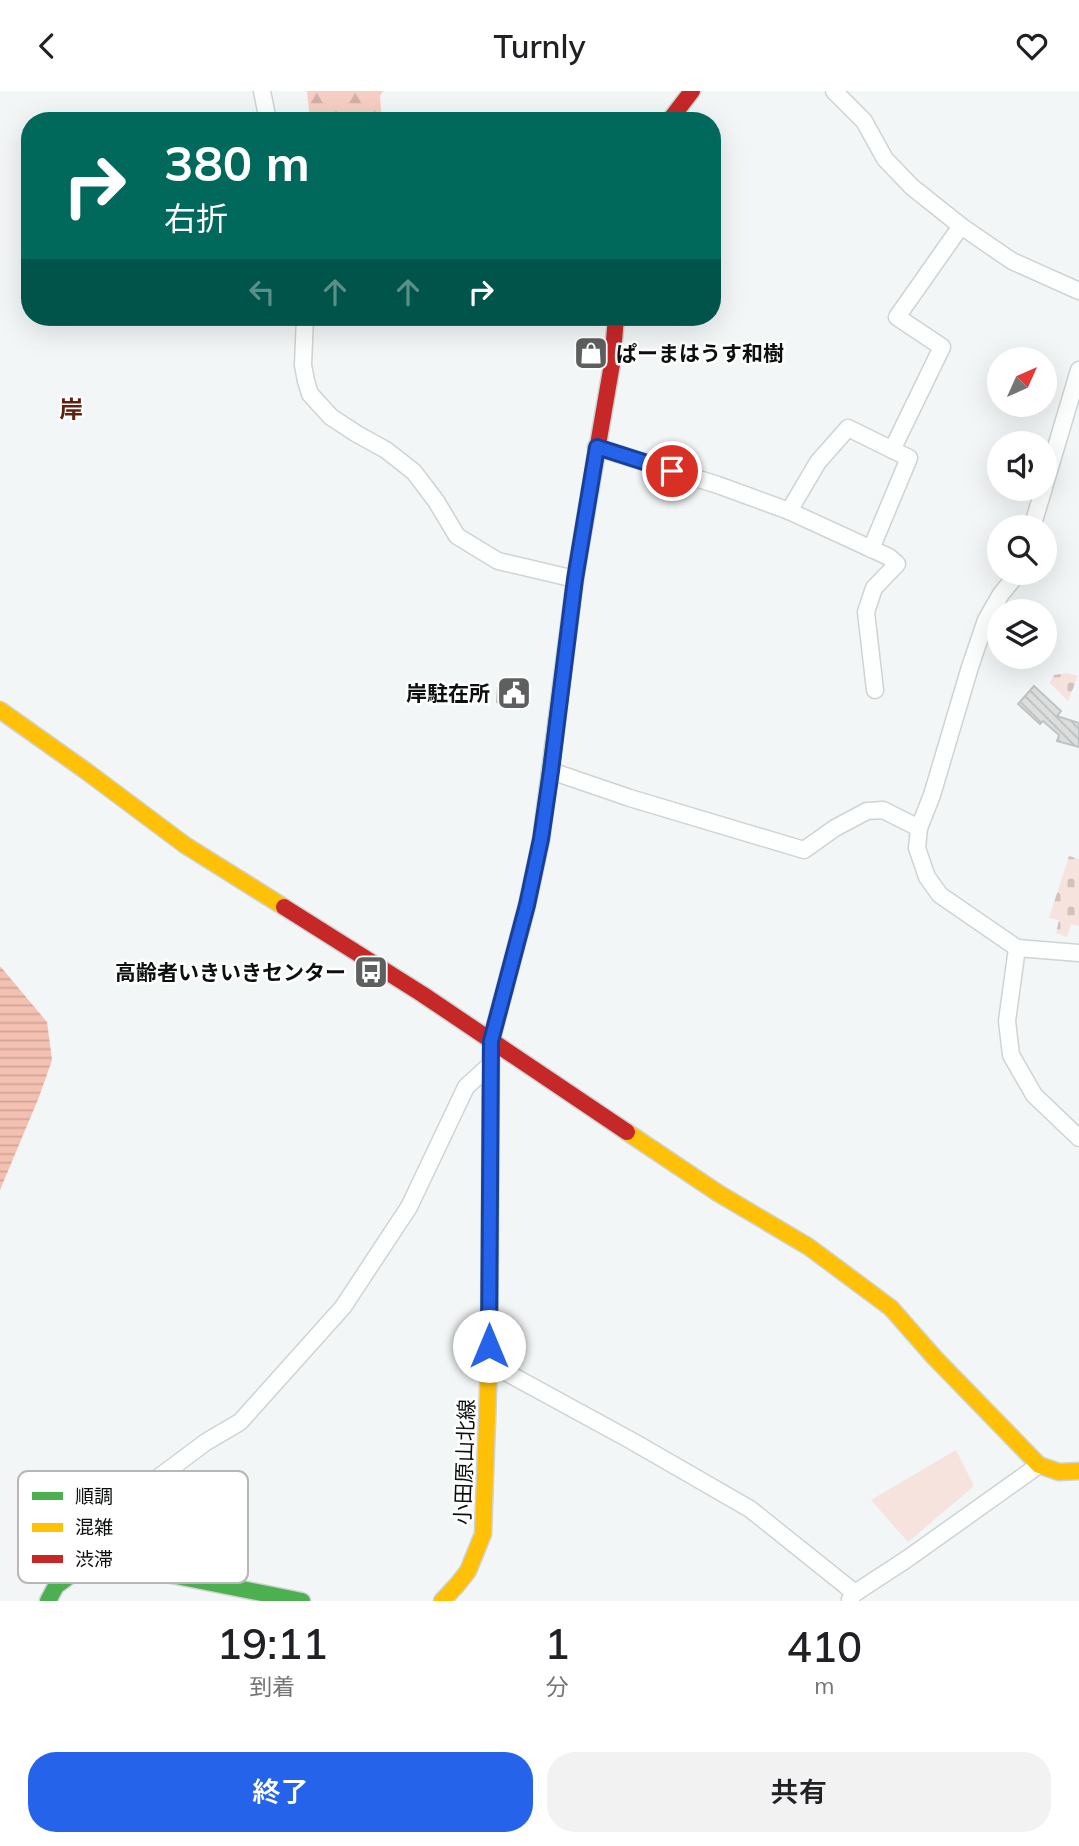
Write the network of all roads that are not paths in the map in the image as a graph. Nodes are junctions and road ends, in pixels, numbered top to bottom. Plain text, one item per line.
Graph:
1 (262, 91) edge
2 (692, 91) edge
3 (834, 91) edge
4 (266, 112) edge
5 (676, 112) edge
6 (961, 226) junction
7 (1079, 291) edge
8 (305, 326) edge
9 (615, 326) edge
10 (1079, 370) edge
11 (1057, 443) edge
12 (597, 447) junction
13 (892, 450) junction
14 (789, 512) junction
15 (871, 549) junction
16 (575, 579) junction
17 (1008, 585) edge
18 (876, 690) dead end
19 (0, 710) edge
20 (551, 771) junction
21 (919, 828) junction
22 (1017, 948) junction
23 (1079, 953) edge
24 (491, 1041) junction
25 (490, 1065) junction
26 (1079, 1139) edge
27 (489, 1363) junction
28 (1039, 1465) junction
29 (167, 1471) edge
30 (1079, 1471) edge
31 (60, 1583) edge
32 (212, 1583) edge
33 (852, 1597) edge
34 (48, 1601) edge
35 (302, 1601) edge
36 (442, 1601) edge

1 - 4 street
2 - 5 main road
3 - 6 street
6 - 7 street
6 - 13 street
8 - 16 street
9 - 12 main road, 小田原山北線
10 - 11 street
12 - 14 street
12 - 16 main road, 小田原山北線
13 - 14 street
13 - 15 street
14 - 15 street
15 - 18 street
16 - 20 main road, 小田原山北線
17 - 21 street
19 - 24 main road
20 - 21 street
20 - 24 main road, 小田原山北線
21 - 22 street
22 - 23 street
22 - 26 street
24 - 25 main road, 小田原山北線
24 - 28 main road
25 - 27 main road, 小田原山北線
25 - 29 street
27 - 33 street
27 - 36 main road, 小田原山北線
28 - 30 main road
28 - 33 street
31 - 34 main road
32 - 35 main road

